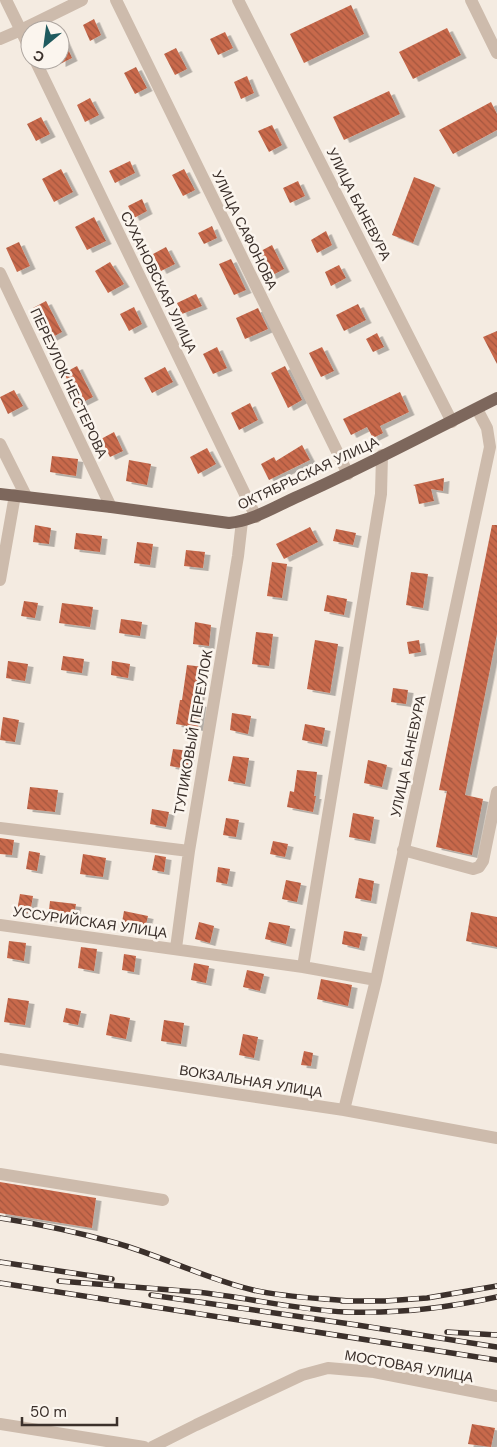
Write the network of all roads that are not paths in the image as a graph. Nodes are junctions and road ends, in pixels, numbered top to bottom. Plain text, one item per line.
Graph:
1 (6, 0) edge
2 (82, 0) edge
3 (116, 0) edge
4 (238, 0) edge
5 (471, 0) edge
6 (41, 20) edge
7 (20, 28) edge
8 (20, 30) edge
9 (0, 39) edge
10 (497, 52) edge
11 (40, 70) edge
12 (0, 273) edge
13 (497, 398) edge
14 (477, 408) junction
15 (452, 422) junction
16 (0, 444) edge
17 (382, 455) junction
18 (348, 474) junction
19 (0, 494) edge
20 (21, 496) junction
21 (111, 506) junction
22 (256, 517) junction
23 (242, 521) junction
24 (0, 580) edge
25 (497, 792) edge
26 (0, 828) edge
27 (403, 850) junction
28 (189, 851) junction
29 (0, 925) edge
30 (176, 948) junction
31 (302, 967) junction
32 (376, 980) junction
33 (0, 1059) edge
34 (344, 1110) junction
35 (497, 1138) edge
36 (0, 1174) edge
37 (163, 1200) dead end
38 (497, 1396) edge
39 (0, 1424) edge
40 (144, 1447) edge
41 (152, 1447) edge

1 - 7 street
2 - 6 street
3 - 18 street, УЛИЦА САФОНОВА
4 - 15 street, УЛИЦА БАНЕВУРА
5 - 10 street
8 - 9 street
11 - 22 street, СУХАНОВСКАЯ УЛИЦА
12 - 21 street, ПЕРЕУЛОК НЕСТЕРОВА
13 - 14 main road, ОКТЯБРЬСКАЯ УЛИЦА
14 - 15 main road, ОКТЯБРЬСКАЯ УЛИЦА
14 - 27 street, УЛИЦА БАНЕВУРА
15 - 17 main road, ОКТЯБРЬСКАЯ УЛИЦА
16 - 20 street
17 - 18 main road, ОКТЯБРЬСКАЯ УЛИЦА
17 - 31 street
18 - 22 main road, ОКТЯБРЬСКАЯ УЛИЦА
19 - 20 main road, ОКТЯБРЬСКАЯ УЛИЦА
20 - 21 main road, ОКТЯБРЬСКАЯ УЛИЦА
20 - 24 street
21 - 23 main road, ОКТЯБРЬСКАЯ УЛИЦА
22 - 23 main road, ОКТЯБРЬСКАЯ УЛИЦА
23 - 28 street, ТУПИКОВЫЙ ПЕРЕУЛОК
25 - 27 street
26 - 28 street
27 - 32 street, УЛИЦА БАНЕВУРА
28 - 30 street, ТУПИКОВЫЙ ПЕРЕУЛОК
29 - 30 street, УССУРИЙСКАЯ УЛИЦА
30 - 31 street, УССУРИЙСКАЯ УЛИЦА
31 - 32 street, УССУРИЙСКАЯ УЛИЦА
32 - 34 street, УЛИЦА БАНЕВУРА
33 - 34 street, ВОКЗАЛЬНАЯ УЛИЦА
34 - 35 street, ВОКЗАЛЬНАЯ УЛИЦА
36 - 37 street
38 - 41 street, МОСТОВАЯ УЛИЦА
39 - 40 street

